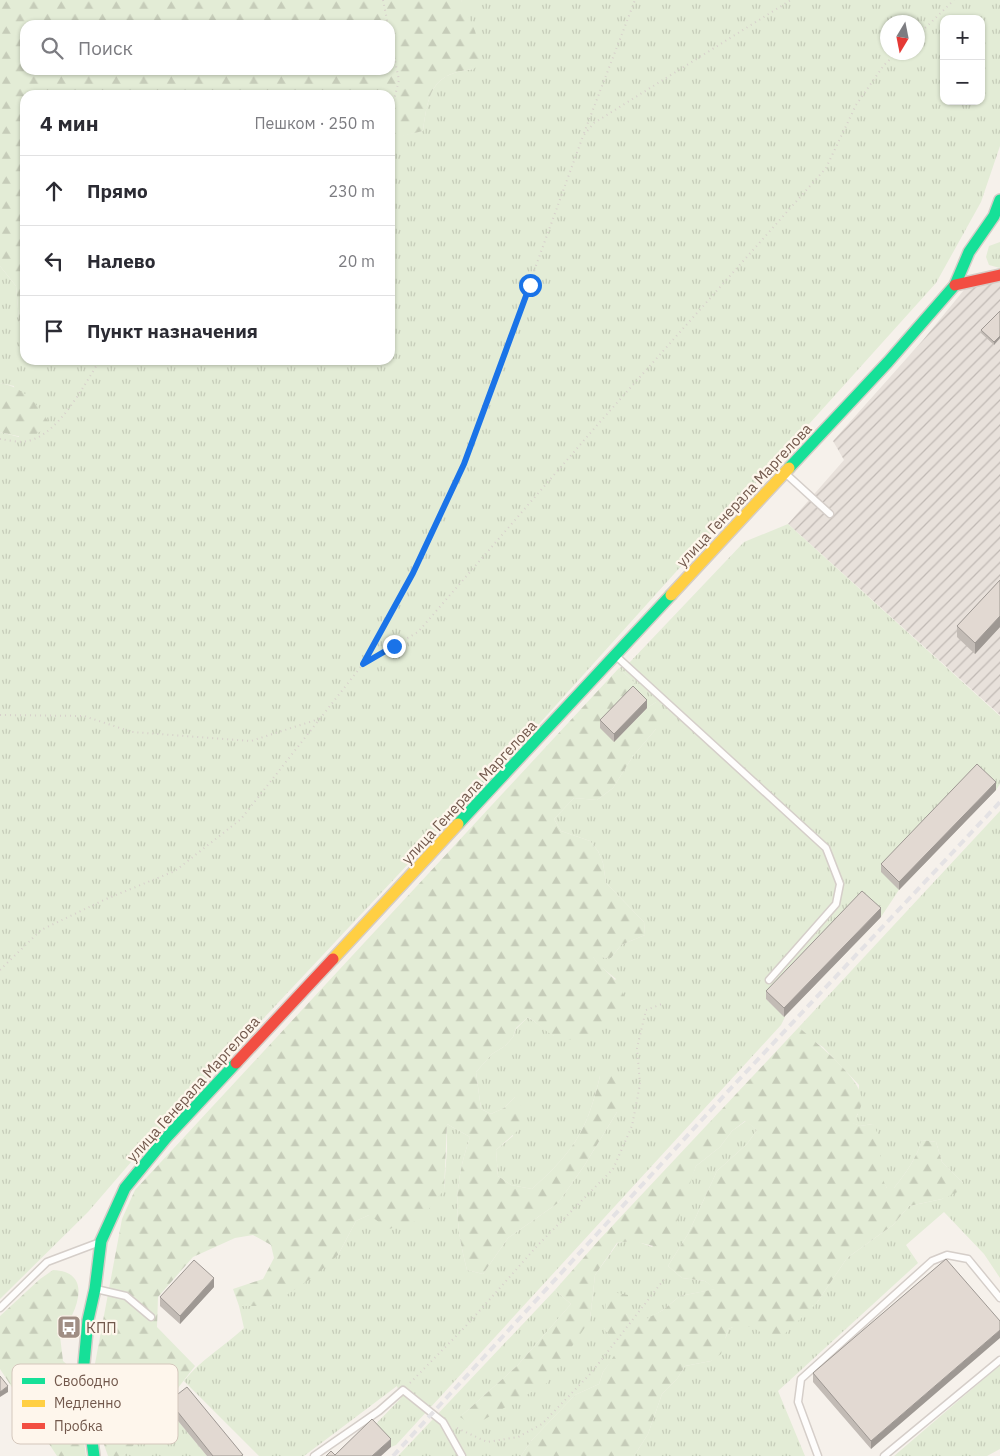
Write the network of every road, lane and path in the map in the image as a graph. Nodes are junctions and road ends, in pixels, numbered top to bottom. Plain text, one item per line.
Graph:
1 (383, 0) edge
2 (635, 0) edge
3 (791, 0) edge
4 (954, 0) edge
5 (387, 20) edge
6 (925, 28) edge
7 (889, 60) edge
8 (395, 61) edge
9 (395, 96) edge
10 (583, 136) junction
11 (1000, 200) edge
12 (1000, 275) edge
13 (955, 285) junction
14 (97, 365) edge
15 (0, 438) edge
16 (784, 472) junction
17 (830, 514) dead end
18 (616, 656) junction
19 (363, 664) junction
20 (0, 714) edge
21 (322, 718) junction
22 (0, 970) edge
23 (769, 980) dead end
24 (662, 1004) dead end
25 (101, 1242) junction
26 (665, 1278) dead end
27 (95, 1289) junction
28 (1000, 1298) edge
29 (0, 1308) edge
30 (151, 1317) dead end
31 (1000, 1360) edge
32 (84, 1364) edge
33 (402, 1390) junction
34 (443, 1422) junction
35 (314, 1456) edge
36 (462, 1456) edge
37 (818, 1456) edge
38 (884, 1456) edge

1 - 5 path
2 - 10 path
3 - 10 path
4 - 6 path
7 - 19 path
8 - 9 path
10 - 19 path
11 - 13 main road, улица Генерала Маргелова
12 - 13 main road
13 - 16 main road, улица Генерала Маргелова
14 - 15 path
16 - 17 lane
16 - 18 main road, улица Генерала Маргелова
18 - 23 lane
18 - 25 main road, улица Генерала Маргелова
19 - 21 path
20 - 21 path
21 - 22 path
24 - 33 path
25 - 27 main road, улица Генерала Маргелова
25 - 29 lane
26 - 34 path
27 - 30 lane
27 - 32 main road, улица Генерала Маргелова
28 - 37 lane
31 - 38 lane
33 - 34 lane
33 - 35 lane
34 - 36 lane

